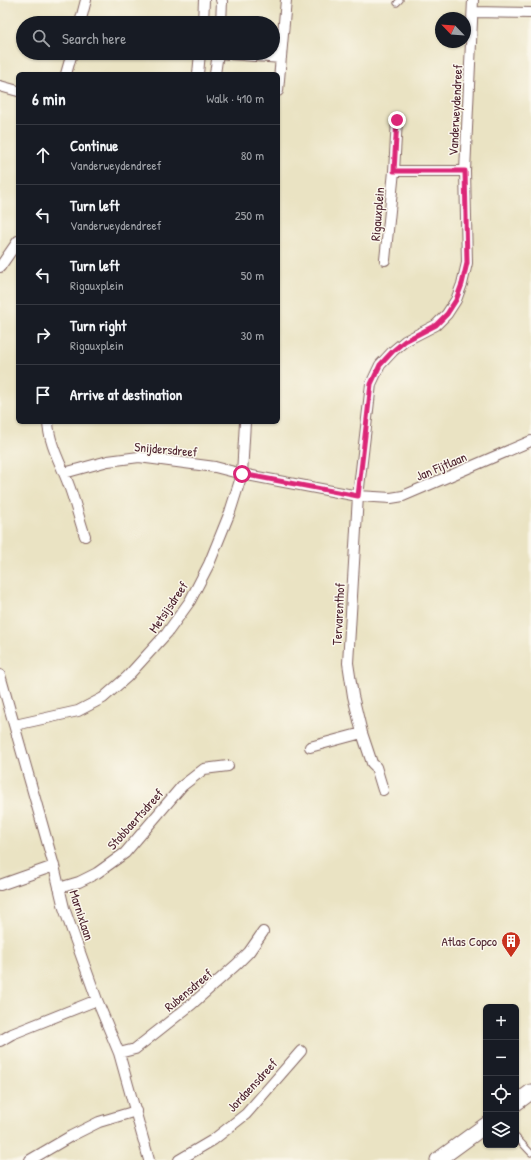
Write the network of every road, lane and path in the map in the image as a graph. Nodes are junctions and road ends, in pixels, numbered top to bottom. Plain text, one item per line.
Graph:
1 (86, 0) edge
2 (204, 0) edge
3 (221, 0) edge
4 (286, 0) edge
5 (473, 0) edge
6 (473, 12) junction
7 (531, 13) edge
8 (82, 16) edge
9 (203, 16) edge
10 (221, 16) edge
11 (281, 58) joint
12 (70, 60) edge
13 (199, 60) edge
14 (217, 60) edge
15 (67, 72) edge
16 (198, 72) edge
17 (215, 72) edge
18 (280, 72) edge
19 (0, 86) edge
20 (16, 90) edge
21 (397, 120) dead end
22 (394, 171) junction
23 (465, 171) junction
24 (16, 244) edge
25 (386, 260) dead end
26 (0, 267) edge
27 (48, 424) edge
28 (246, 424) edge
29 (531, 441) edge
30 (64, 473) junction
31 (242, 474) junction
32 (358, 496) junction
33 (85, 536) dead end
34 (0, 675) edge
35 (15, 725) junction
36 (362, 733) junction
37 (310, 748) dead end
38 (228, 766) dead end
39 (383, 790) dead end
40 (54, 866) junction
41 (0, 885) edge
42 (59, 888) junction
43 (263, 932) dead end
44 (97, 1000) junction
45 (0, 1041) edge
46 (301, 1051) dead end
47 (119, 1053) junction
48 (531, 1093) edge
49 (519, 1101) edge
50 (136, 1111) junction
51 (483, 1127) edge
52 (519, 1140) edge
53 (531, 1153) edge
54 (30, 1160) edge
55 (149, 1160) edge
56 (179, 1160) edge
57 (438, 1160) edge

1 - 8 street
2 - 9 street
3 - 10 street
4 - 11 street
5 - 6 street, Vanderweydendreef
6 - 7 street
6 - 23 street, Vanderweydendreef
11 - 18 street
12 - 15 street
13 - 16 street
14 - 17 street
19 - 20 street
21 - 22 street, Rigauxplein
22 - 23 street, Rigauxplein
22 - 25 street, Rigauxplein
23 - 32 street, Vanderweydendreef
24 - 26 street
27 - 30 street
28 - 31 street, Metsijsdreef
29 - 32 street, Jan Fijtlaan
30 - 31 street, Snijdersdreef
30 - 33 street
31 - 32 street
31 - 35 street, Metsijsdreef
32 - 36 street, Tervarenthof
34 - 35 street, Marnixlaan
35 - 40 street, Marnixlaan
36 - 37 street
36 - 39 street, Tervarenthof
38 - 42 street, Stobbaertsdreef
40 - 41 street
40 - 42 street, Marnixlaan
42 - 44 street, Marnixlaan
43 - 47 street, Rubensdreef
44 - 45 street
44 - 47 street, Marnixlaan
46 - 56 street, Jordaensdreef
47 - 50 street, Marnixlaan
48 - 49 main road
50 - 54 street
50 - 55 street, Marnixlaan
51 - 57 main road
52 - 53 lane

